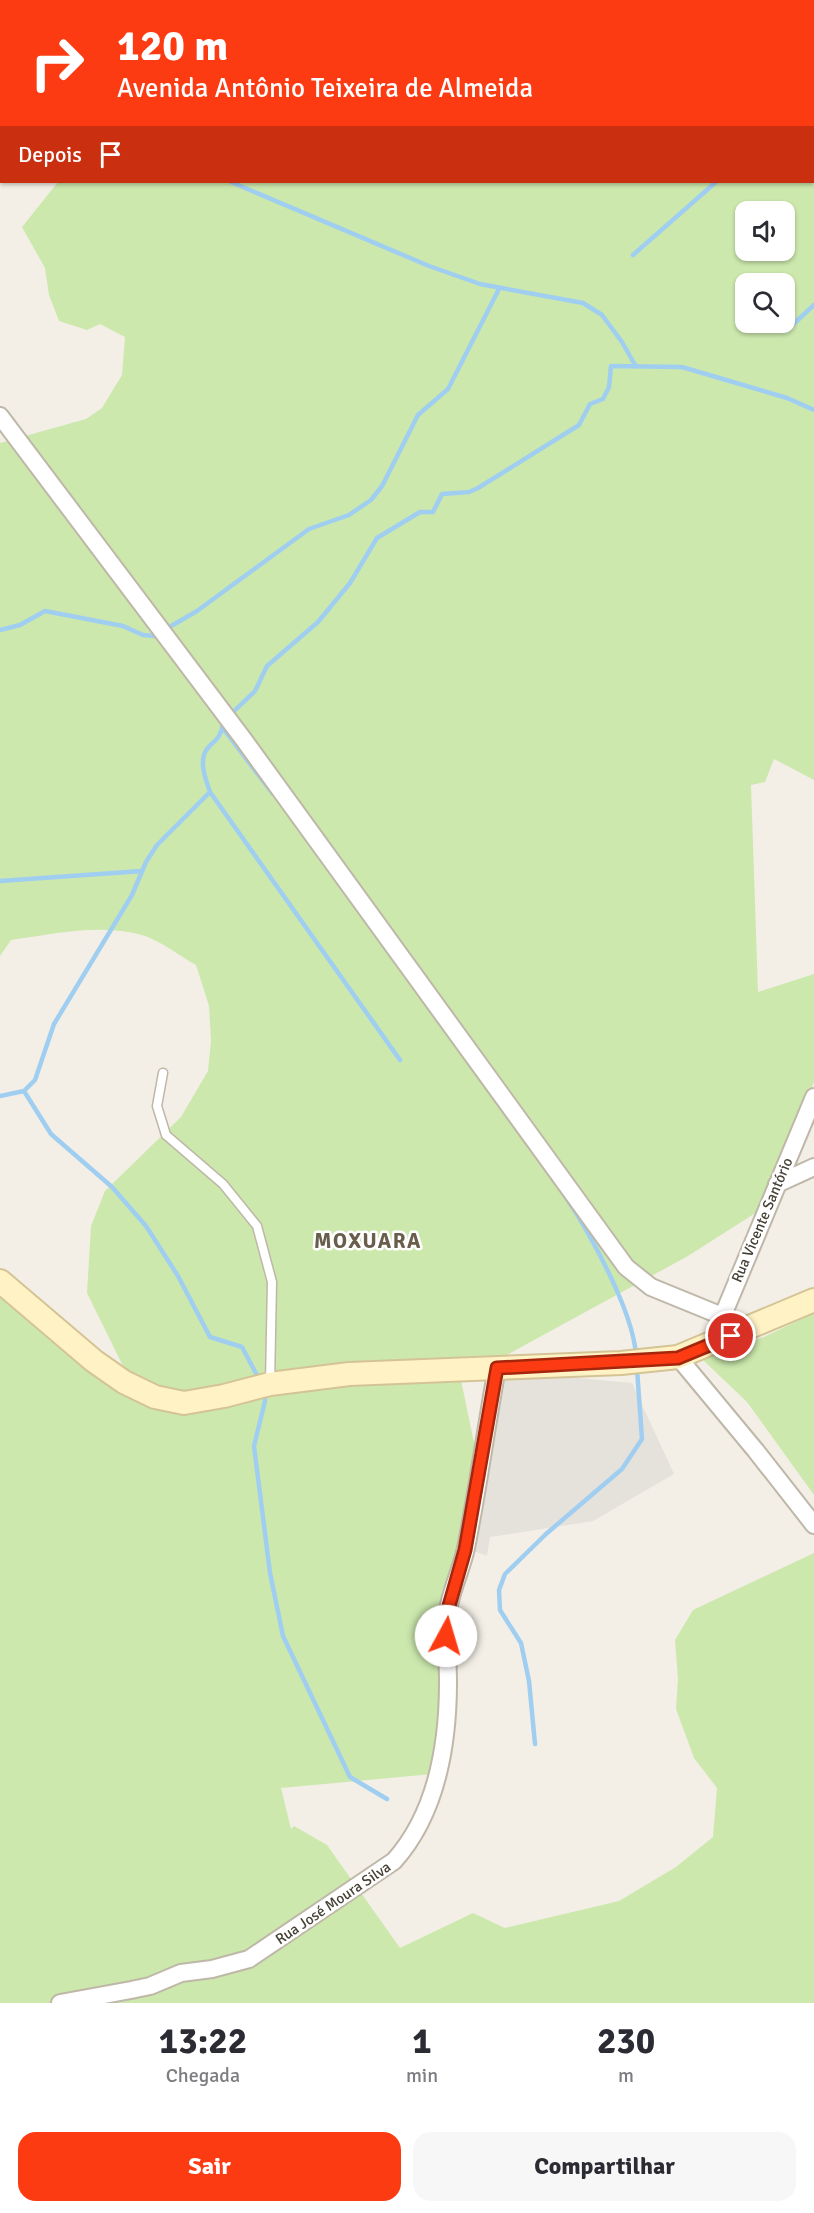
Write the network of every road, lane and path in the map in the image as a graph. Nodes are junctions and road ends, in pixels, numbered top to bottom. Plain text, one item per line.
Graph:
1 (0, 416) edge
2 (163, 1073) dead end
3 (814, 1097) edge
4 (814, 1167) edge
5 (777, 1184) junction
6 (0, 1281) edge
7 (814, 1300) edge
8 (722, 1316) junction
9 (711, 1344) junction
10 (678, 1358) junction
11 (497, 1368) junction
12 (270, 1384) junction
13 (814, 1525) edge
14 (60, 2003) edge

1 - 8 street
2 - 12 lane
3 - 5 street, Rua Vicente Santório
4 - 5 street
5 - 8 street, Rua Vicente Santório
6 - 12 street
7 - 9 street
8 - 9 street, Rua Vicente Santório
9 - 10 street
10 - 11 street
10 - 13 street
11 - 12 street
11 - 14 street, Rua José Moura Silva

